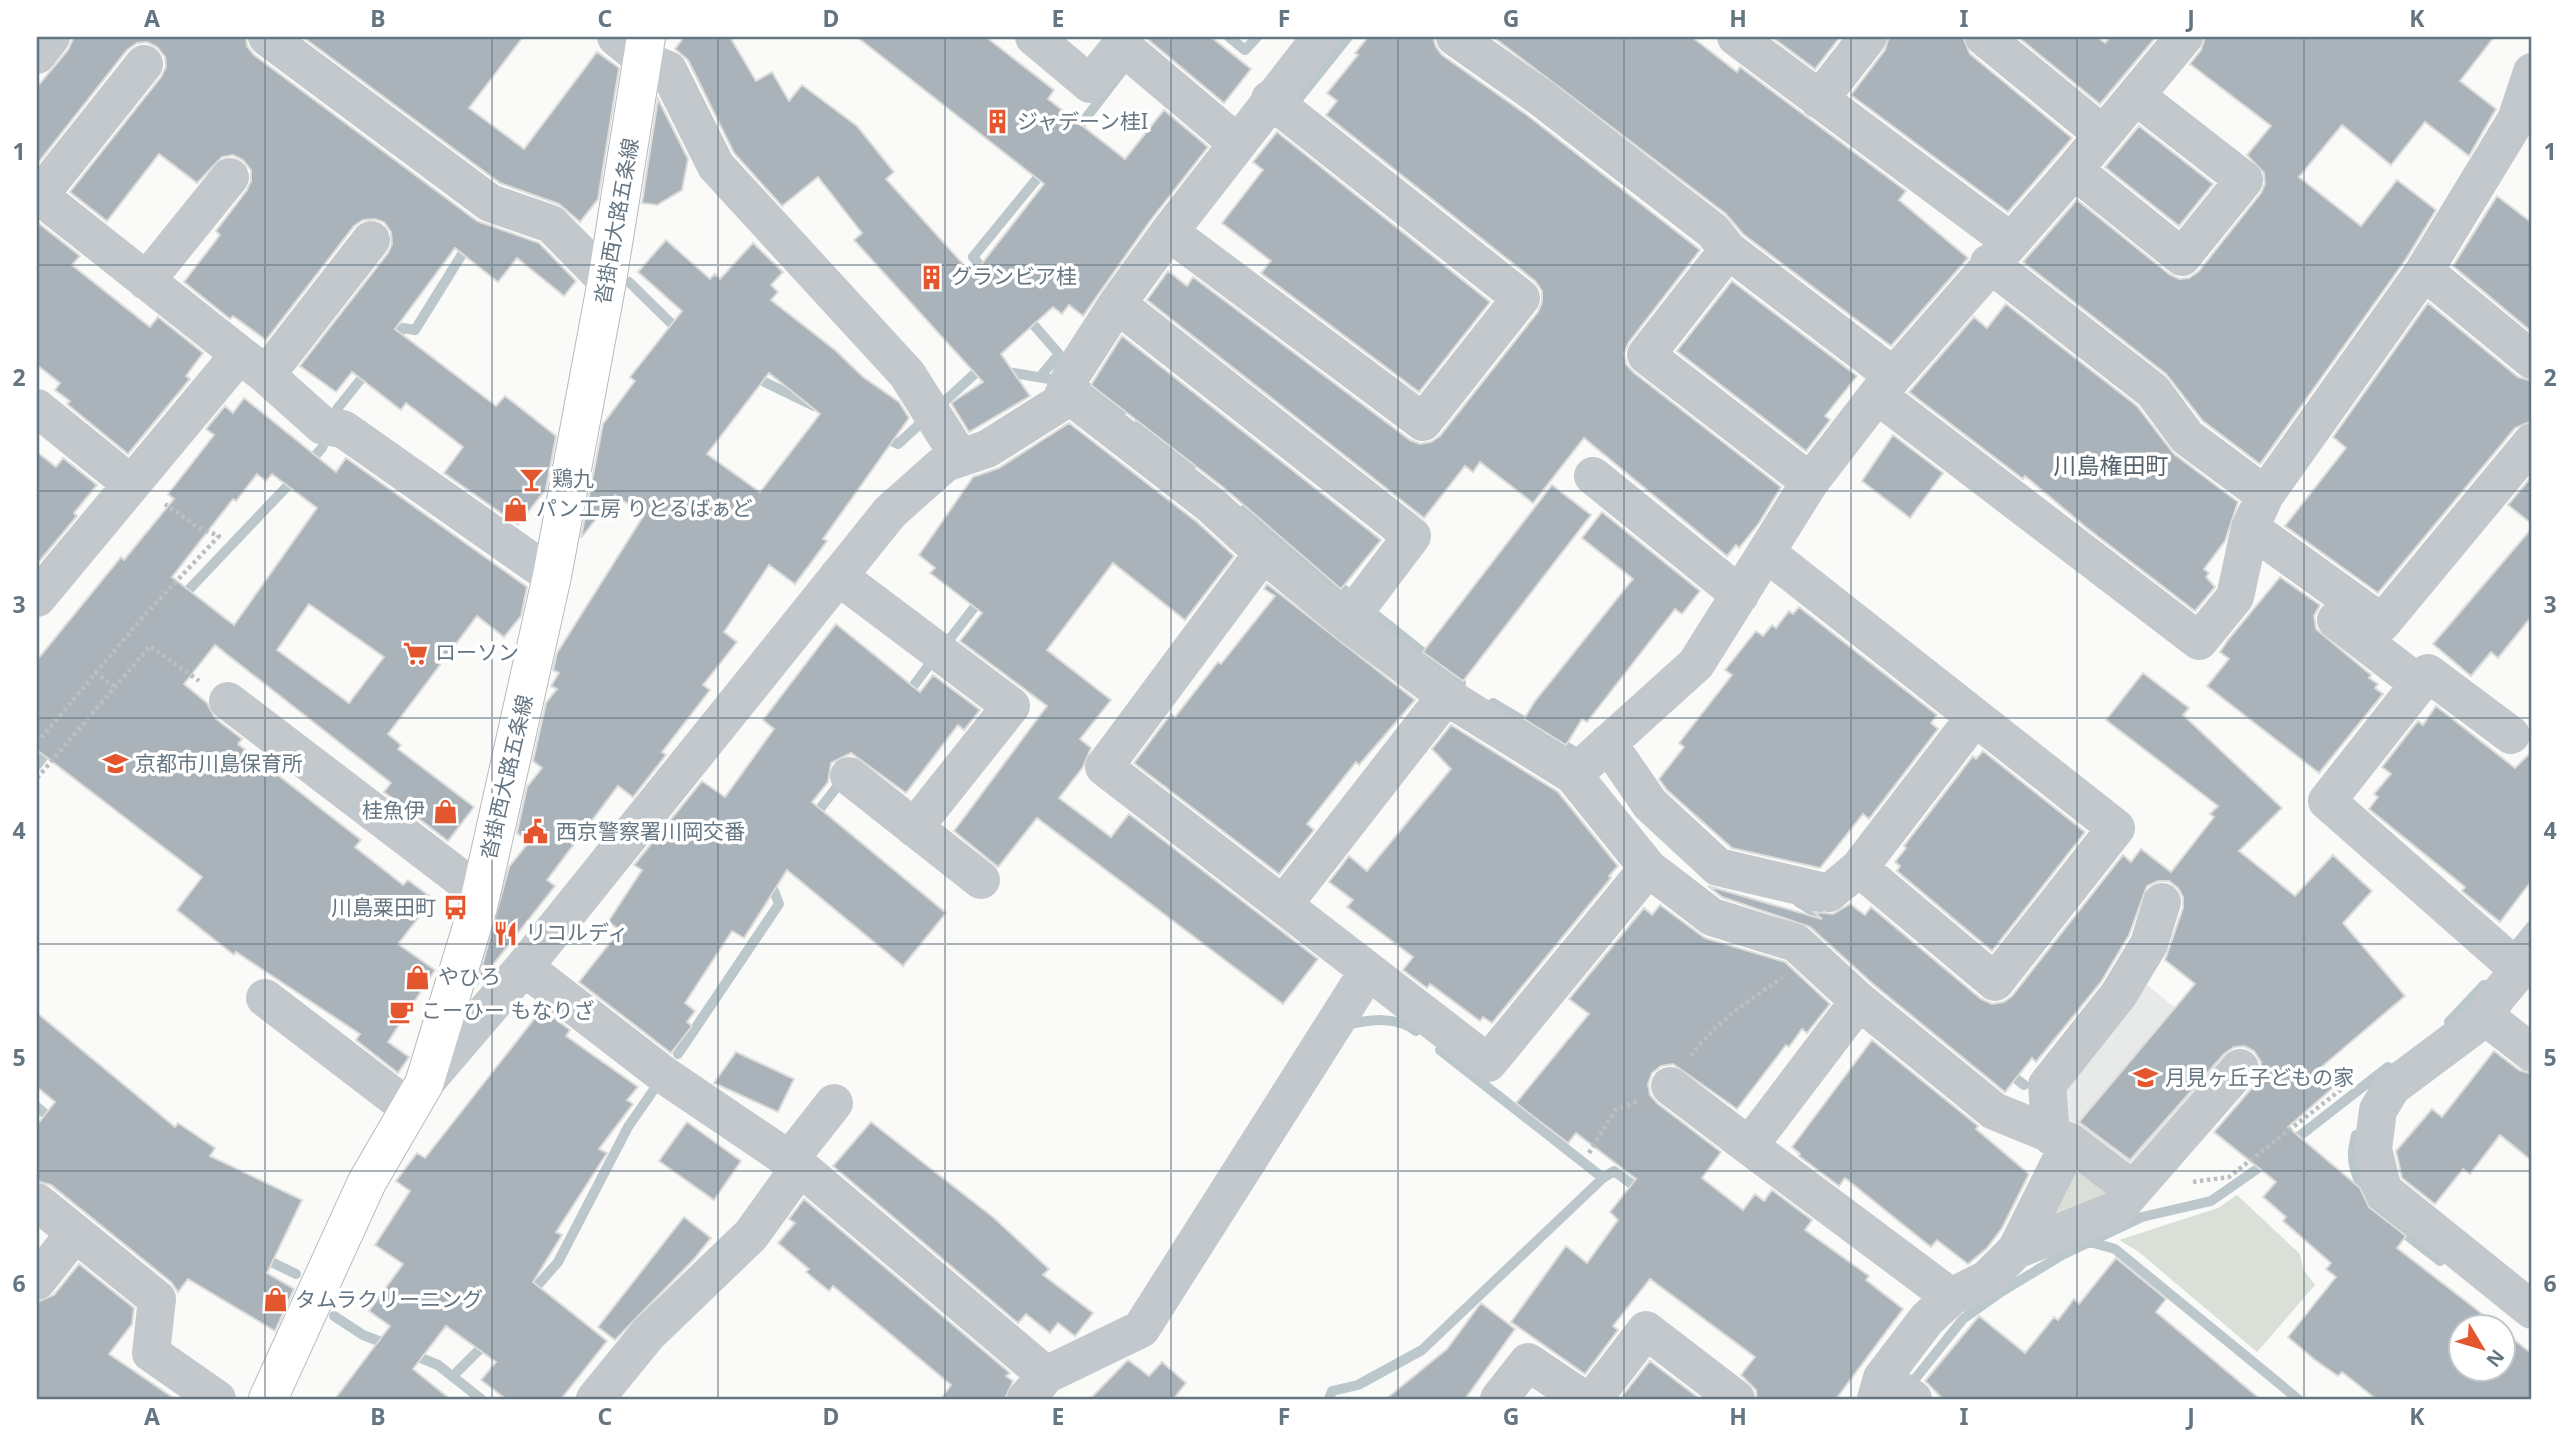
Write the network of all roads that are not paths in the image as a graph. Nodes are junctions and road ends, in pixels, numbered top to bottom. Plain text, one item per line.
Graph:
1 (51, 37) edge
2 (267, 37) edge
3 (1034, 37) edge
4 (1455, 37) edge
5 (1736, 37) edge
6 (1868, 37) edge
7 (1984, 37) edge
8 (2184, 37) edge
9 (1310, 40) edge
10 (635, 45) edge
11 (37, 55) edge
12 (145, 64) dead end
13 (2532, 72) edge
14 (2136, 96) junction
15 (1270, 99) junction
16 (1819, 100) junction
17 (2101, 134) junction
18 (1237, 143) junction
19 (2074, 170) junction
20 (230, 177) dead end
21 (38, 195) edge
22 (1169, 232) junction
23 (371, 240) dead end
24 (1728, 250) junction
25 (2000, 252) junction
26 (2424, 271) junction
27 (146, 281) junction
28 (607, 281) junction
29 (1117, 304) junction
30 (2532, 360) edge
31 (253, 365) junction
32 (1068, 383) junction
33 (1884, 385) junction
34 (37, 408) edge
35 (2532, 444) edge
36 (960, 458) junction
37 (1593, 476) dead end
38 (133, 482) junction
39 (1810, 482) junction
40 (2258, 511) junction
41 (1263, 553) junction
42 (1768, 554) junction
43 (552, 576) junction
44 (838, 576) junction
45 (1740, 594) junction
46 (37, 598) edge
47 (1355, 612) junction
48 (2336, 620) dead end
49 (2419, 684) junction
50 (1446, 696) junction
51 (228, 701) road end
52 (1975, 717) junction
53 (2511, 735) dead end
54 (1589, 760) junction
55 (849, 776) dead end
56 (914, 828) junction
57 (1648, 868) junction
58 (1859, 868) junction
59 (981, 880) dead end
60 (481, 894) junction
61 (2162, 902) dead end
62 (1283, 905) junction
63 (2516, 958) edge
64 (524, 967) junction
65 (1368, 971) junction
66 (264, 998) dead end
67 (1858, 1001) junction
68 (2486, 1017) junction
69 (2532, 1053) edge
70 (2240, 1068) dead end
71 (1670, 1086) road end
72 (417, 1097) junction
73 (834, 1103) dead end
74 (2061, 1139) junction
75 (1749, 1146) junction
76 (795, 1163) junction
77 (2133, 1189) junction
78 (37, 1202) edge
79 (75, 1233) junction
80 (2016, 1250) junction
81 (37, 1281) edge
82 (1951, 1297) junction
83 (2532, 1310) edge
84 (1036, 1387) edge
85 (1879, 1389) edge
86 (217, 1399) edge
87 (268, 1399) edge
88 (595, 1399) edge
89 (1499, 1399) edge
90 (1583, 1399) edge
91 (1593, 1399) edge
92 (1736, 1399) edge
93 (1913, 1399) edge

1 - 11 street
2 - 28 street
3 - 18 street
4 - 24 street
5 - 16 street
6 - 16 street
7 - 17 street
8 - 14 street
9 - 15 street
10 - 28 main road, 沓掛西大路五条線
10 - 36 street
12 - 21 street
13 - 26 street
14 - 17 street
14 - 19 street
15 - 18 street
15 - 22 street
16 - 25 street
17 - 19 street
18 - 22 street
19 - 25 street
20 - 27 street
21 - 27 street
22 - 29 street
23 - 31 street
24 - 33 street
24 - 39 street
25 - 33 street
25 - 40 street
26 - 30 street
26 - 40 street
27 - 31 street
28 - 43 main road, 沓掛西大路五条線
29 - 32 street
29 - 47 street
31 - 38 street
31 - 43 street
32 - 36 street
32 - 41 street
33 - 39 street
33 - 40 street
34 - 38 street
35 - 40 street
36 - 44 street
37 - 45 street
38 - 46 street
39 - 42 street
41 - 47 street
41 - 62 street
42 - 45 street
42 - 52 street
43 - 60 main road, 沓掛西大路五条線
44 - 56 street
44 - 64 street
45 - 54 street
47 - 50 street
48 - 49 street
49 - 53 street
49 - 63 street
50 - 54 street
50 - 62 street
51 - 60 street
52 - 58 street
52 - 58 street
54 - 57 street
54 - 58 street
55 - 56 street
56 - 59 street
57 - 65 street
57 - 67 street
60 - 72 main road, 沓掛西大路五条線
61 - 74 street
62 - 65 street
63 - 68 street
64 - 72 street
64 - 76 street
65 - 84 street
66 - 72 street
67 - 74 street
67 - 75 street
68 - 69 street
68 - 83 street
70 - 77 street
71 - 75 street
72 - 87 main road, 沓掛西大路五条線
73 - 76 street
74 - 77 street
74 - 80 street
75 - 82 street
76 - 84 street
76 - 88 street
77 - 80 street
78 - 79 street
79 - 81 street
79 - 86 street
80 - 82 street
82 - 85 street
85 - 93 street
89 - 90 street
91 - 92 street

